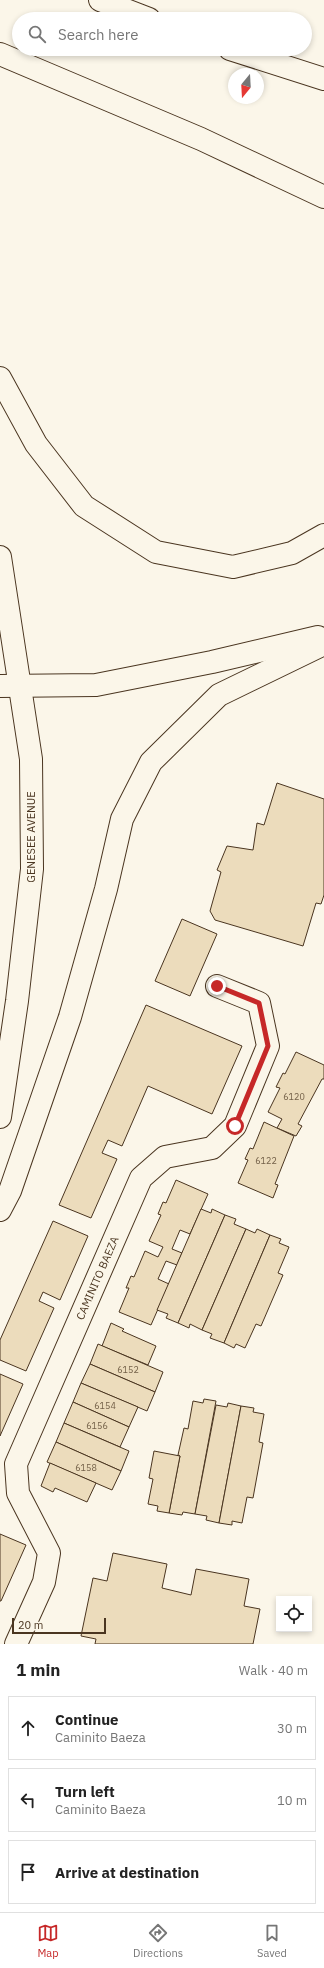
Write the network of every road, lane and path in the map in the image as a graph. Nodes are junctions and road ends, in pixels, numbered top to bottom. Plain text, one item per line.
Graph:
1 (100, 0) edge
2 (131, 12) edge
3 (0, 54) edge
4 (252, 56) edge
5 (324, 79) edge
6 (324, 196) edge
7 (0, 378) edge
8 (324, 535) edge
9 (0, 557) edge
10 (324, 635) edge
11 (324, 644) edge
12 (10, 686) edge
13 (217, 986) dead end
14 (0, 1117) edge
15 (0, 1210) edge
16 (16, 1644) edge

1 - 2 main road
3 - 6 main road
4 - 5 main road
7 - 8 main road
9 - 12 main road, GENESEE AVENUE
10 - 12 main road
11 - 15 main road
12 - 14 main road, GENESEE AVENUE
13 - 16 main road, CAMINITO BAEZA

